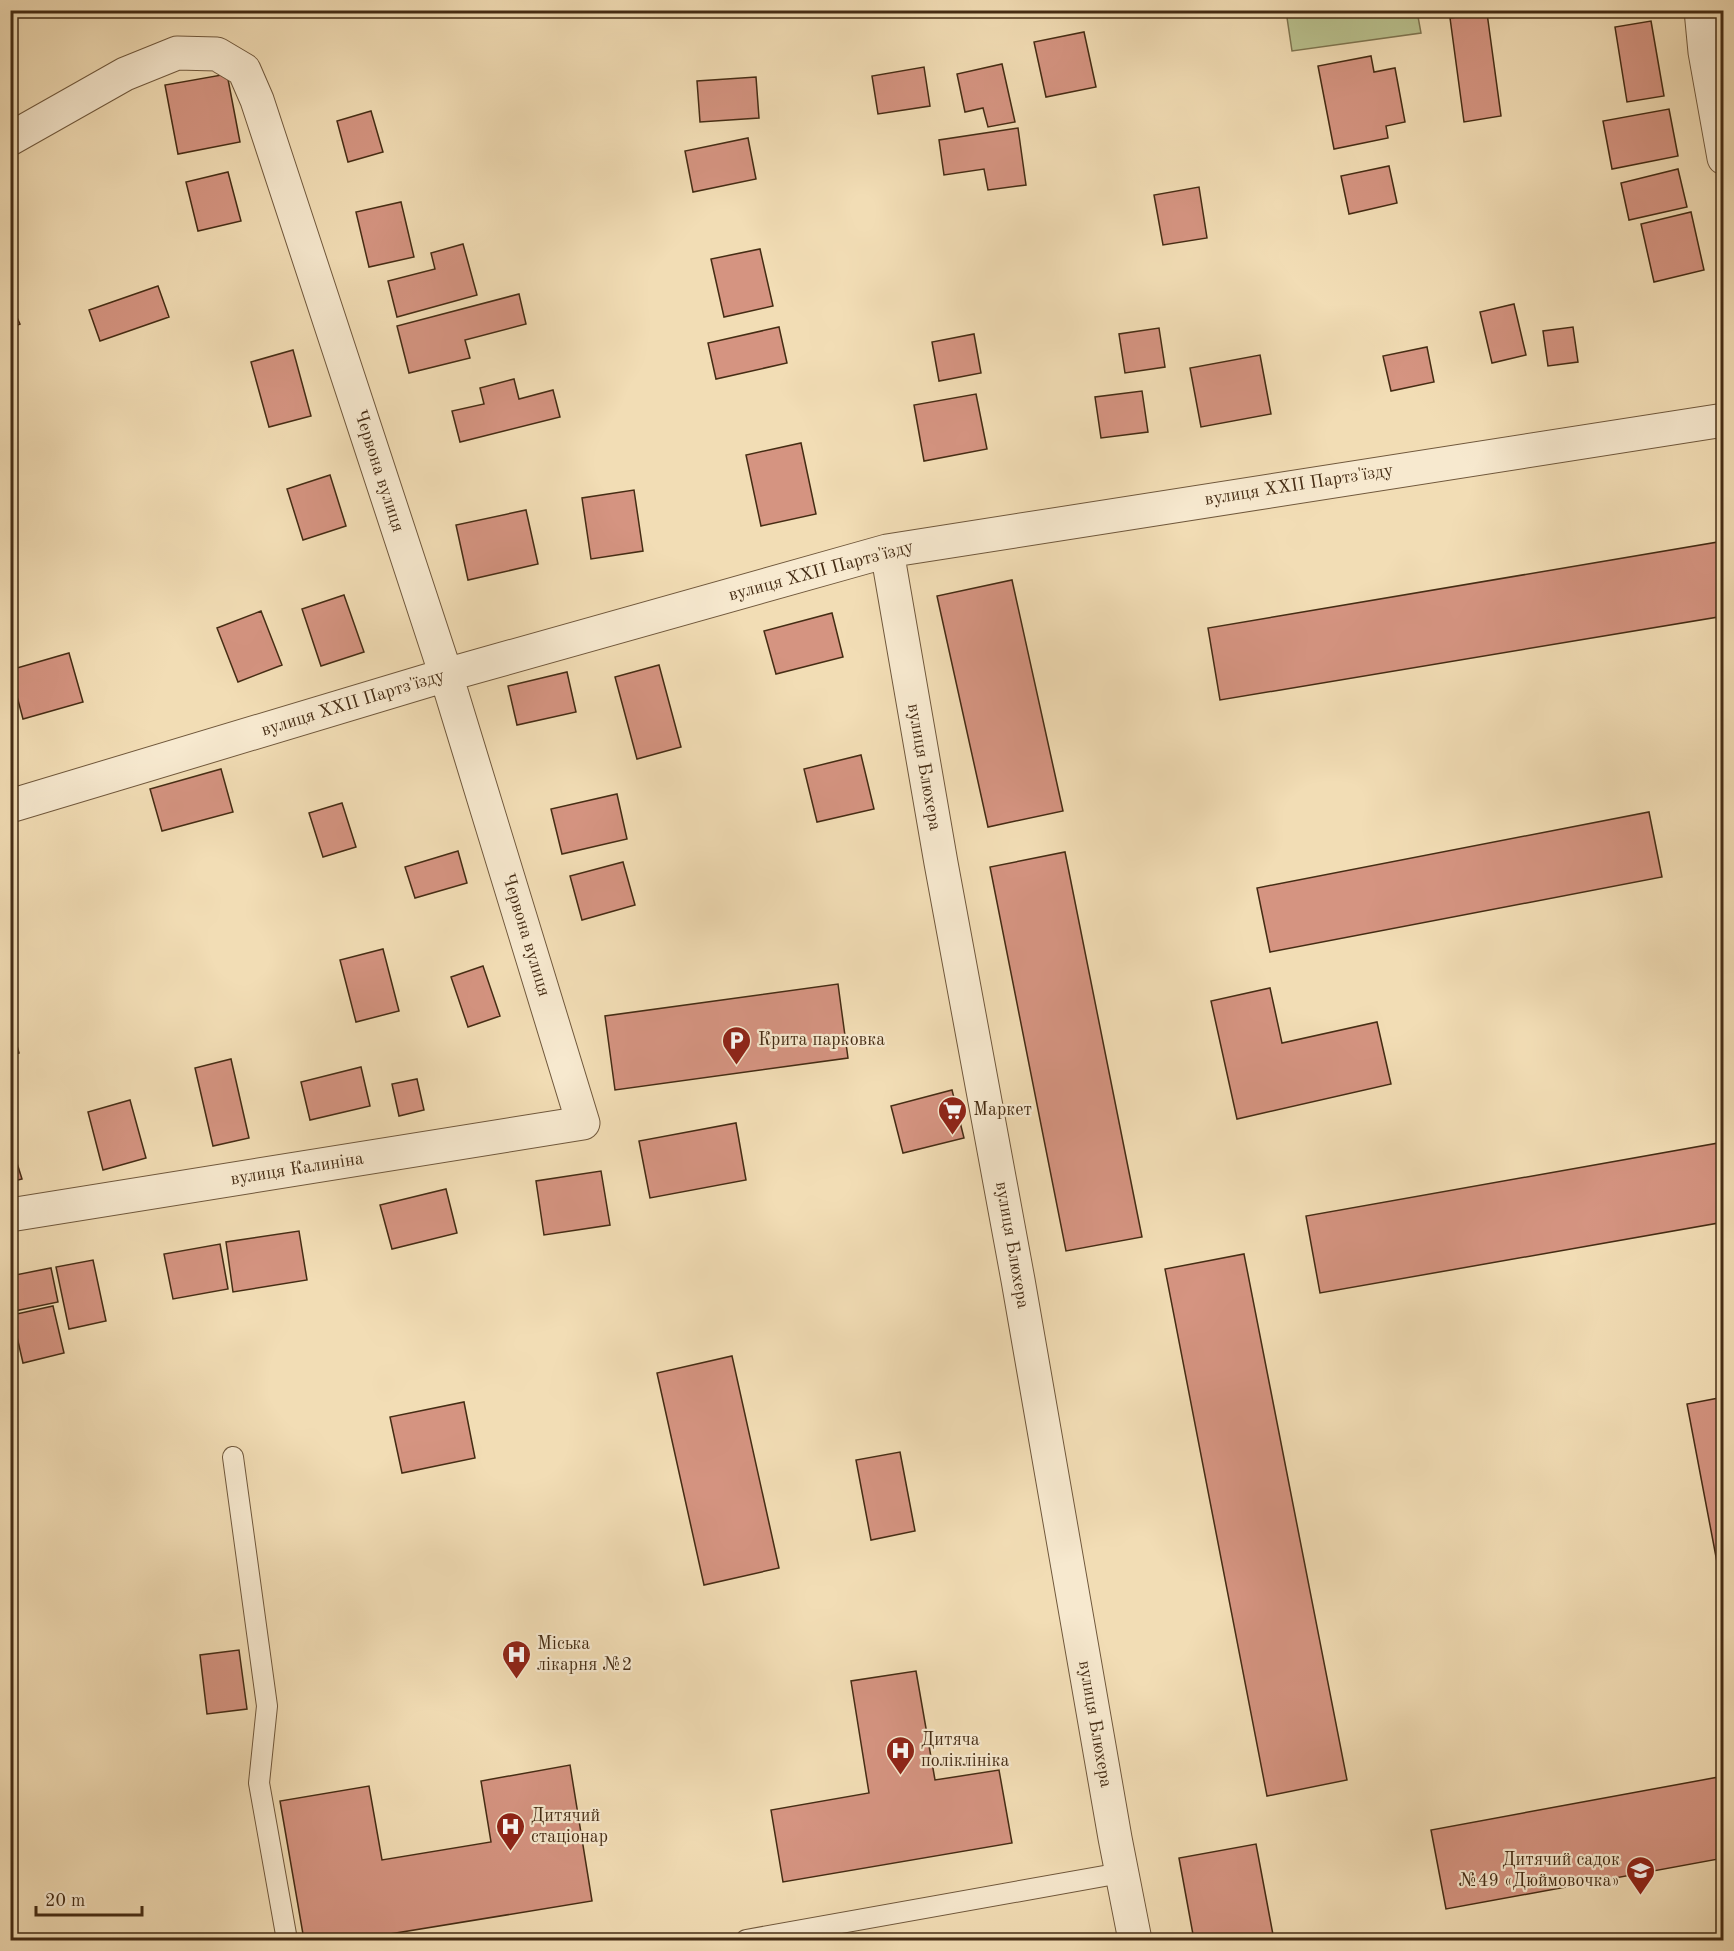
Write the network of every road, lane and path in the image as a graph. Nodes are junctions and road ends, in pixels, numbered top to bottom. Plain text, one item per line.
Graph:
1 (1701, 10) edge
2 (1714, 50) edge
3 (10, 139) edge
4 (1724, 158) edge
5 (1724, 420) edge
6 (887, 551) junction
7 (446, 675) junction
8 (10, 806) edge
9 (583, 1123) joint
10 (10, 1215) edge
11 (233, 1457) dead end
12 (1121, 1873) junction
13 (287, 1941) edge
14 (746, 1941) edge
15 (1135, 1941) edge

1 - 2 street
2 - 4 street
3 - 7 street, Червона вулиця
5 - 6 street, вулиця XXII Партз'їзду
6 - 7 street, вулиця XXII Партз'їзду
6 - 12 street, вулиця Блюхера
7 - 8 street, вулиця XXII Партз'їзду
7 - 9 street, Червона вулиця
9 - 10 street, вулиця Калиніна
11 - 13 lane
12 - 14 lane
12 - 15 street, вулиця Блюхера

